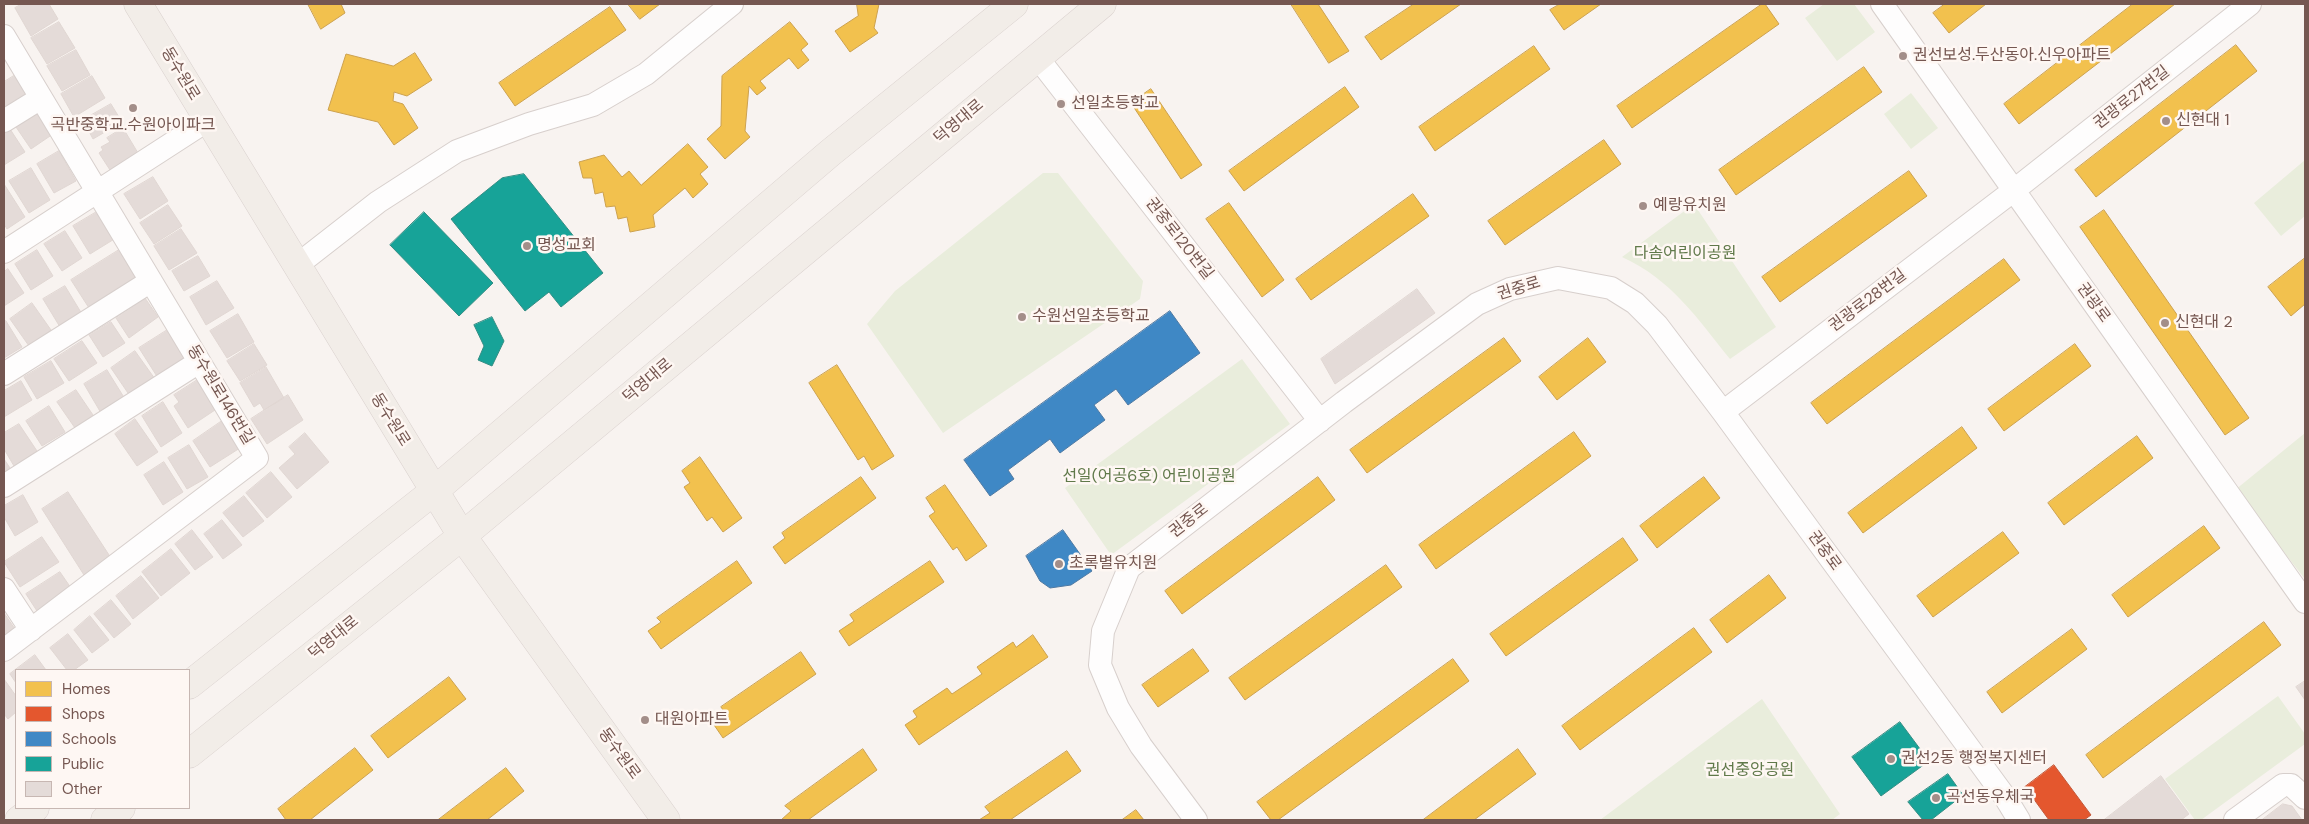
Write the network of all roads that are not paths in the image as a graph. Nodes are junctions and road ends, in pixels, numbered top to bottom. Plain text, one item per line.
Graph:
1 (138, 4) edge
2 (732, 4) edge
3 (1014, 4) edge
4 (1102, 4) edge
5 (1882, 4) edge
6 (2250, 4) edge
7 (4, 36) edge
8 (1037, 57) junction
9 (41, 98) junction
10 (208, 120) junction
11 (4, 121) edge
12 (2013, 191) junction
13 (98, 192) junction
14 (4, 252) edge
15 (296, 266) junction
16 (151, 280) junction
17 (199, 362) junction
18 (4, 374) edge
19 (1723, 412) junction
20 (1320, 421) junction
21 (4, 486) edge
22 (434, 491) junction
23 (462, 536) junction
24 (4, 589) edge
25 (2305, 602) edge
26 (31, 630) junction
27 (4, 650) edge
28 (190, 684) edge
29 (190, 753) edge
30 (2305, 798) edge
31 (34, 809) edge
32 (120, 809) edge
33 (19, 820) edge
34 (105, 820) edge
35 (666, 820) edge
36 (1196, 820) edge
37 (2019, 820) edge
38 (2235, 820) edge

1 - 10 main road, 동수원로
2 - 15 street
3 - 22 main road
4 - 8 main road, 덕영대로
5 - 12 street, 권광로
6 - 12 street, 권광로27번길
7 - 9 street, 동수원로146번길
8 - 20 street, 권중로120번길
8 - 23 main road, 덕영대로
9 - 11 street
9 - 13 street, 동수원로146번길
10 - 13 street
10 - 15 main road, 동수원로
12 - 19 street, 권광로28번길
12 - 25 street, 권광로
13 - 14 street
13 - 16 street, 동수원로146번길
15 - 22 main road, 동수원로
16 - 17 street, 동수원로146번길
16 - 18 street
17 - 21 street
17 - 26 street, 동수원로146번길
19 - 20 street, 권중로
19 - 37 street, 권중로
20 - 36 street, 권중로
22 - 23 main road, 동수원로
22 - 28 main road
23 - 29 main road, 덕영대로
23 - 35 main road, 동수원로
24 - 26 street
26 - 27 street, 동수원로146번길
30 - 38 street
31 - 33 main road
32 - 34 main road

